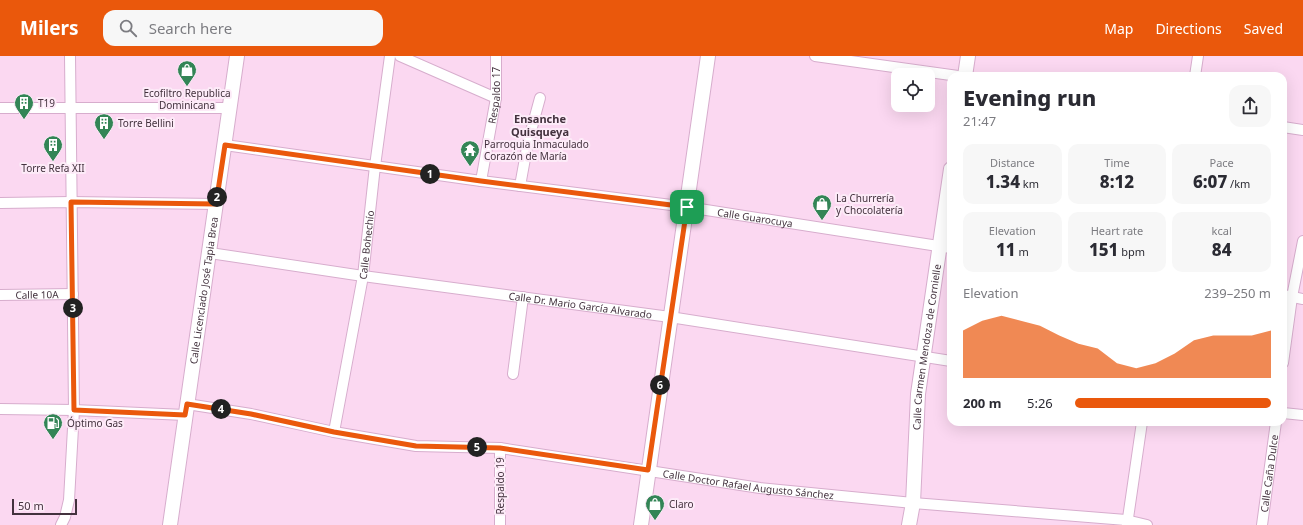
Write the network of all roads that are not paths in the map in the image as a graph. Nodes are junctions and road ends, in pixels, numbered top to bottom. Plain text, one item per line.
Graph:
1 (70, 56) edge
2 (237, 56) edge
3 (390, 56) edge
4 (400, 56) edge
5 (496, 56) edge
6 (708, 56) edge
7 (815, 56) edge
8 (968, 56) edge
9 (1198, 56) edge
10 (966, 72) edge
11 (1196, 72) edge
12 (947, 74) edge
13 (496, 98) junction
14 (540, 98) dead end
15 (70, 107) junction
16 (0, 108) edge
17 (230, 108) junction
18 (1287, 128) edge
19 (1303, 130) edge
20 (225, 145) junction
21 (375, 166) junction
22 (481, 181) junction
23 (520, 186) junction
24 (71, 202) junction
25 (0, 203) edge
26 (216, 204) junction
27 (687, 207) junction
28 (947, 222) edge
29 (1303, 241) edge
30 (945, 248) edge
31 (210, 253) junction
32 (363, 276) junction
33 (73, 294) junction
34 (0, 295) edge
35 (1287, 296) edge
36 (523, 297) junction
37 (1303, 298) edge
38 (670, 317) junction
39 (923, 356) junction
40 (947, 360) edge
41 (513, 374) dead end
42 (0, 409) edge
43 (186, 409) junction
44 (74, 410) junction
45 (1287, 414) edge
46 (1303, 416) edge
47 (1141, 426) edge
48 (1273, 426) edge
49 (334, 432) junction
50 (500, 448) junction
51 (648, 470) junction
52 (913, 503) junction
53 (1128, 523) edge
54 (60, 525) edge
55 (170, 525) edge
56 (500, 525) edge
57 (641, 525) edge
58 (909, 525) edge
59 (1147, 525) edge
60 (1262, 525) edge

1 - 15 street
2 - 17 street, Calle Licenciado José Tapia Brea
3 - 21 street, Calle Bohechío
4 - 13 street
5 - 13 street, Respaldo 17
6 - 27 street
7 - 12 street
8 - 10 street
9 - 11 street
13 - 22 street, Respaldo 17
14 - 23 street
15 - 16 street
15 - 17 street
15 - 24 street
17 - 20 street, Calle Licenciado José Tapia Brea
18 - 19 street
20 - 21 street, Calle Guarocuya
20 - 26 street, Calle Licenciado José Tapia Brea
21 - 22 street, Calle Guarocuya
21 - 32 street, Calle Bohechío
22 - 23 street, Calle Guarocuya
23 - 27 street, Calle Guarocuya
24 - 25 street
24 - 26 street
24 - 33 street
26 - 31 street, Calle Licenciado José Tapia Brea
27 - 30 street, Calle Guarocuya
27 - 38 street
28 - 30 street, Calle Carmen Mendoza de Cornielle
29 - 35 street
30 - 39 street, Calle Carmen Mendoza de Cornielle
31 - 32 street, Calle Dr. Mario García Alvarado
31 - 43 street, Calle Licenciado José Tapia Brea
32 - 36 street, Calle Dr. Mario García Alvarado
32 - 49 street, Calle Bohechío
33 - 34 street, Calle 10A
33 - 44 street
35 - 37 street
36 - 38 street, Calle Dr. Mario García Alvarado
36 - 41 street
38 - 39 street, Calle Dr. Mario García Alvarado
38 - 51 street
39 - 40 street, Calle Dr. Mario García Alvarado
39 - 52 street, Calle Carmen Mendoza de Cornielle
42 - 44 street, Calle Doctor Rafael Augusto Sánchez
43 - 44 street, Calle Doctor Rafael Augusto Sánchez
43 - 49 street, Calle Doctor Rafael Augusto Sánchez
43 - 55 street, Calle Licenciado José Tapia Brea
44 - 54 street
45 - 46 street
47 - 53 street
48 - 60 street, Calle Caña Dulce
49 - 50 street, Calle Doctor Rafael Augusto Sánchez
50 - 51 street, Calle Doctor Rafael Augusto Sánchez
50 - 56 street, Respaldo 19
51 - 52 street, Calle Doctor Rafael Augusto Sánchez
51 - 57 street
52 - 53 street, Calle Doctor Rafael Augusto Sánchez
52 - 58 street, Calle Carmen Mendoza de Cornielle
53 - 59 street, Calle Doctor Rafael Augusto Sánchez

